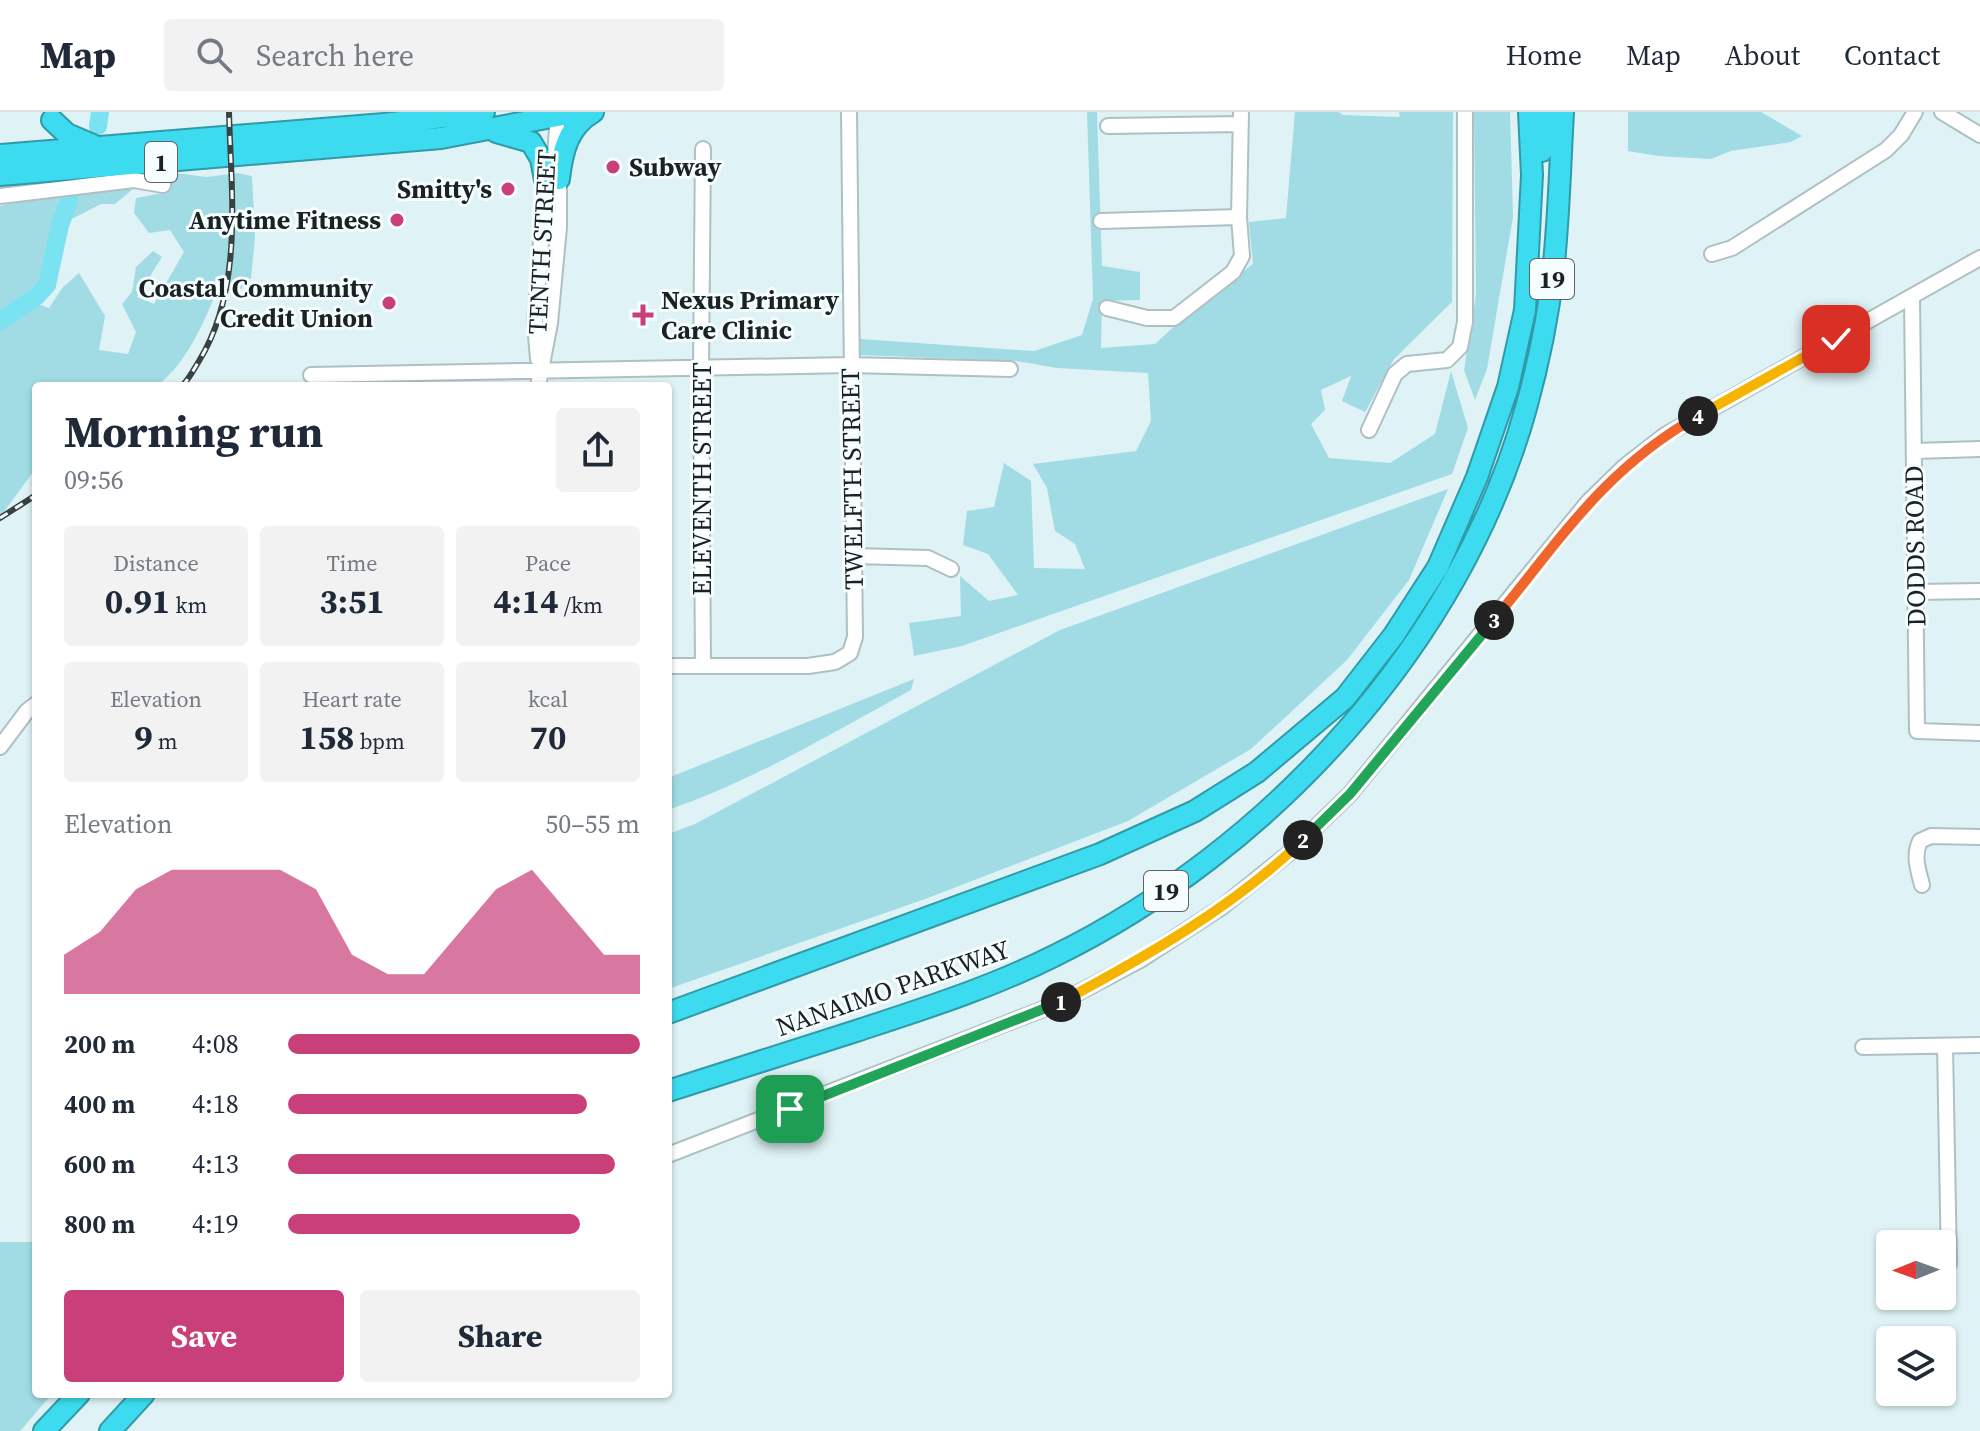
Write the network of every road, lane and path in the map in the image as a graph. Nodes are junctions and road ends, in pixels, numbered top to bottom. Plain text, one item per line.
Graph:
1 (578, 112) edge
2 (593, 112) edge
3 (849, 112) edge
4 (1465, 112) edge
5 (1529, 112) edge
6 (1544, 112) edge
7 (1563, 112) edge
8 (1915, 112) edge
9 (1942, 112) edge
10 (552, 115) edge
11 (49, 116) edge
12 (1241, 118) edge
13 (486, 121) edge
14 (1108, 126) dead end
15 (1980, 135) edge
16 (97, 147) junction
17 (703, 149) dead end
18 (0, 155) edge
19 (0, 175) edge
20 (552, 179) junction
21 (163, 185) dead end
22 (0, 196) edge
23 (1239, 217) junction
24 (1101, 221) dead end
25 (1712, 254) dead end
26 (1980, 258) edge
27 (1912, 298) junction
28 (1107, 308) dead end
29 (1525, 310) junction
30 (850, 365) junction
31 (701, 368) junction
32 (1010, 369) dead end
33 (311, 375) dead end
34 (539, 379) edge
35 (1369, 430) dead end
36 (1980, 449) edge
37 (1915, 451) junction
38 (854, 556) junction
39 (951, 569) dead end
40 (1980, 591) edge
41 (1916, 592) junction
42 (672, 666) edge
43 (703, 666) junction
44 (32, 707) edge
45 (1980, 733) edge
46 (0, 747) edge
47 (1980, 837) edge
48 (1922, 885) dead end
49 (672, 1012) edge
50 (1980, 1045) edge
51 (1945, 1046) junction
52 (1863, 1047) dead end
53 (672, 1090) edge
54 (672, 1153) edge
55 (1948, 1230) edge
56 (75, 1398) edge
57 (140, 1398) edge
58 (44, 1431) edge
59 (110, 1431) edge

1 - 10 highway, 1
2 - 20 highway
3 - 30 street, TWELFTH STREET
4 - 35 street
5 - 29 highway, NANAIMO PARKWAY / 19
6 - 29 highway
7 - 53 highway, NANAIMO PARKWAY / 19
8 - 25 street
9 - 15 street
10 - 13 highway, 1
10 - 20 street, TENTH STREET
11 - 16 highway
12 - 14 street
12 - 23 street
13 - 16 highway, 1
13 - 19 highway, 1
13 - 20 highway
16 - 18 highway, 1
17 - 31 street, ELEVENTH STREET
20 - 34 street, TENTH STREET
21 - 22 street
23 - 24 street
23 - 28 street
26 - 27 street
27 - 37 street, DODDS ROAD
27 - 54 street
29 - 49 highway, NANAIMO PARKWAY / 19
30 - 31 street
30 - 32 street
30 - 38 street, TWELFTH STREET
31 - 34 street
31 - 43 street, ELEVENTH STREET
33 - 34 street
36 - 37 street
37 - 41 street, DODDS ROAD
38 - 39 street
38 - 43 street, TWELFTH STREET
40 - 41 street
41 - 45 street, DODDS ROAD
42 - 43 street
44 - 46 street
47 - 48 street
50 - 51 street
51 - 52 street
51 - 55 street
56 - 58 highway
57 - 59 highway

